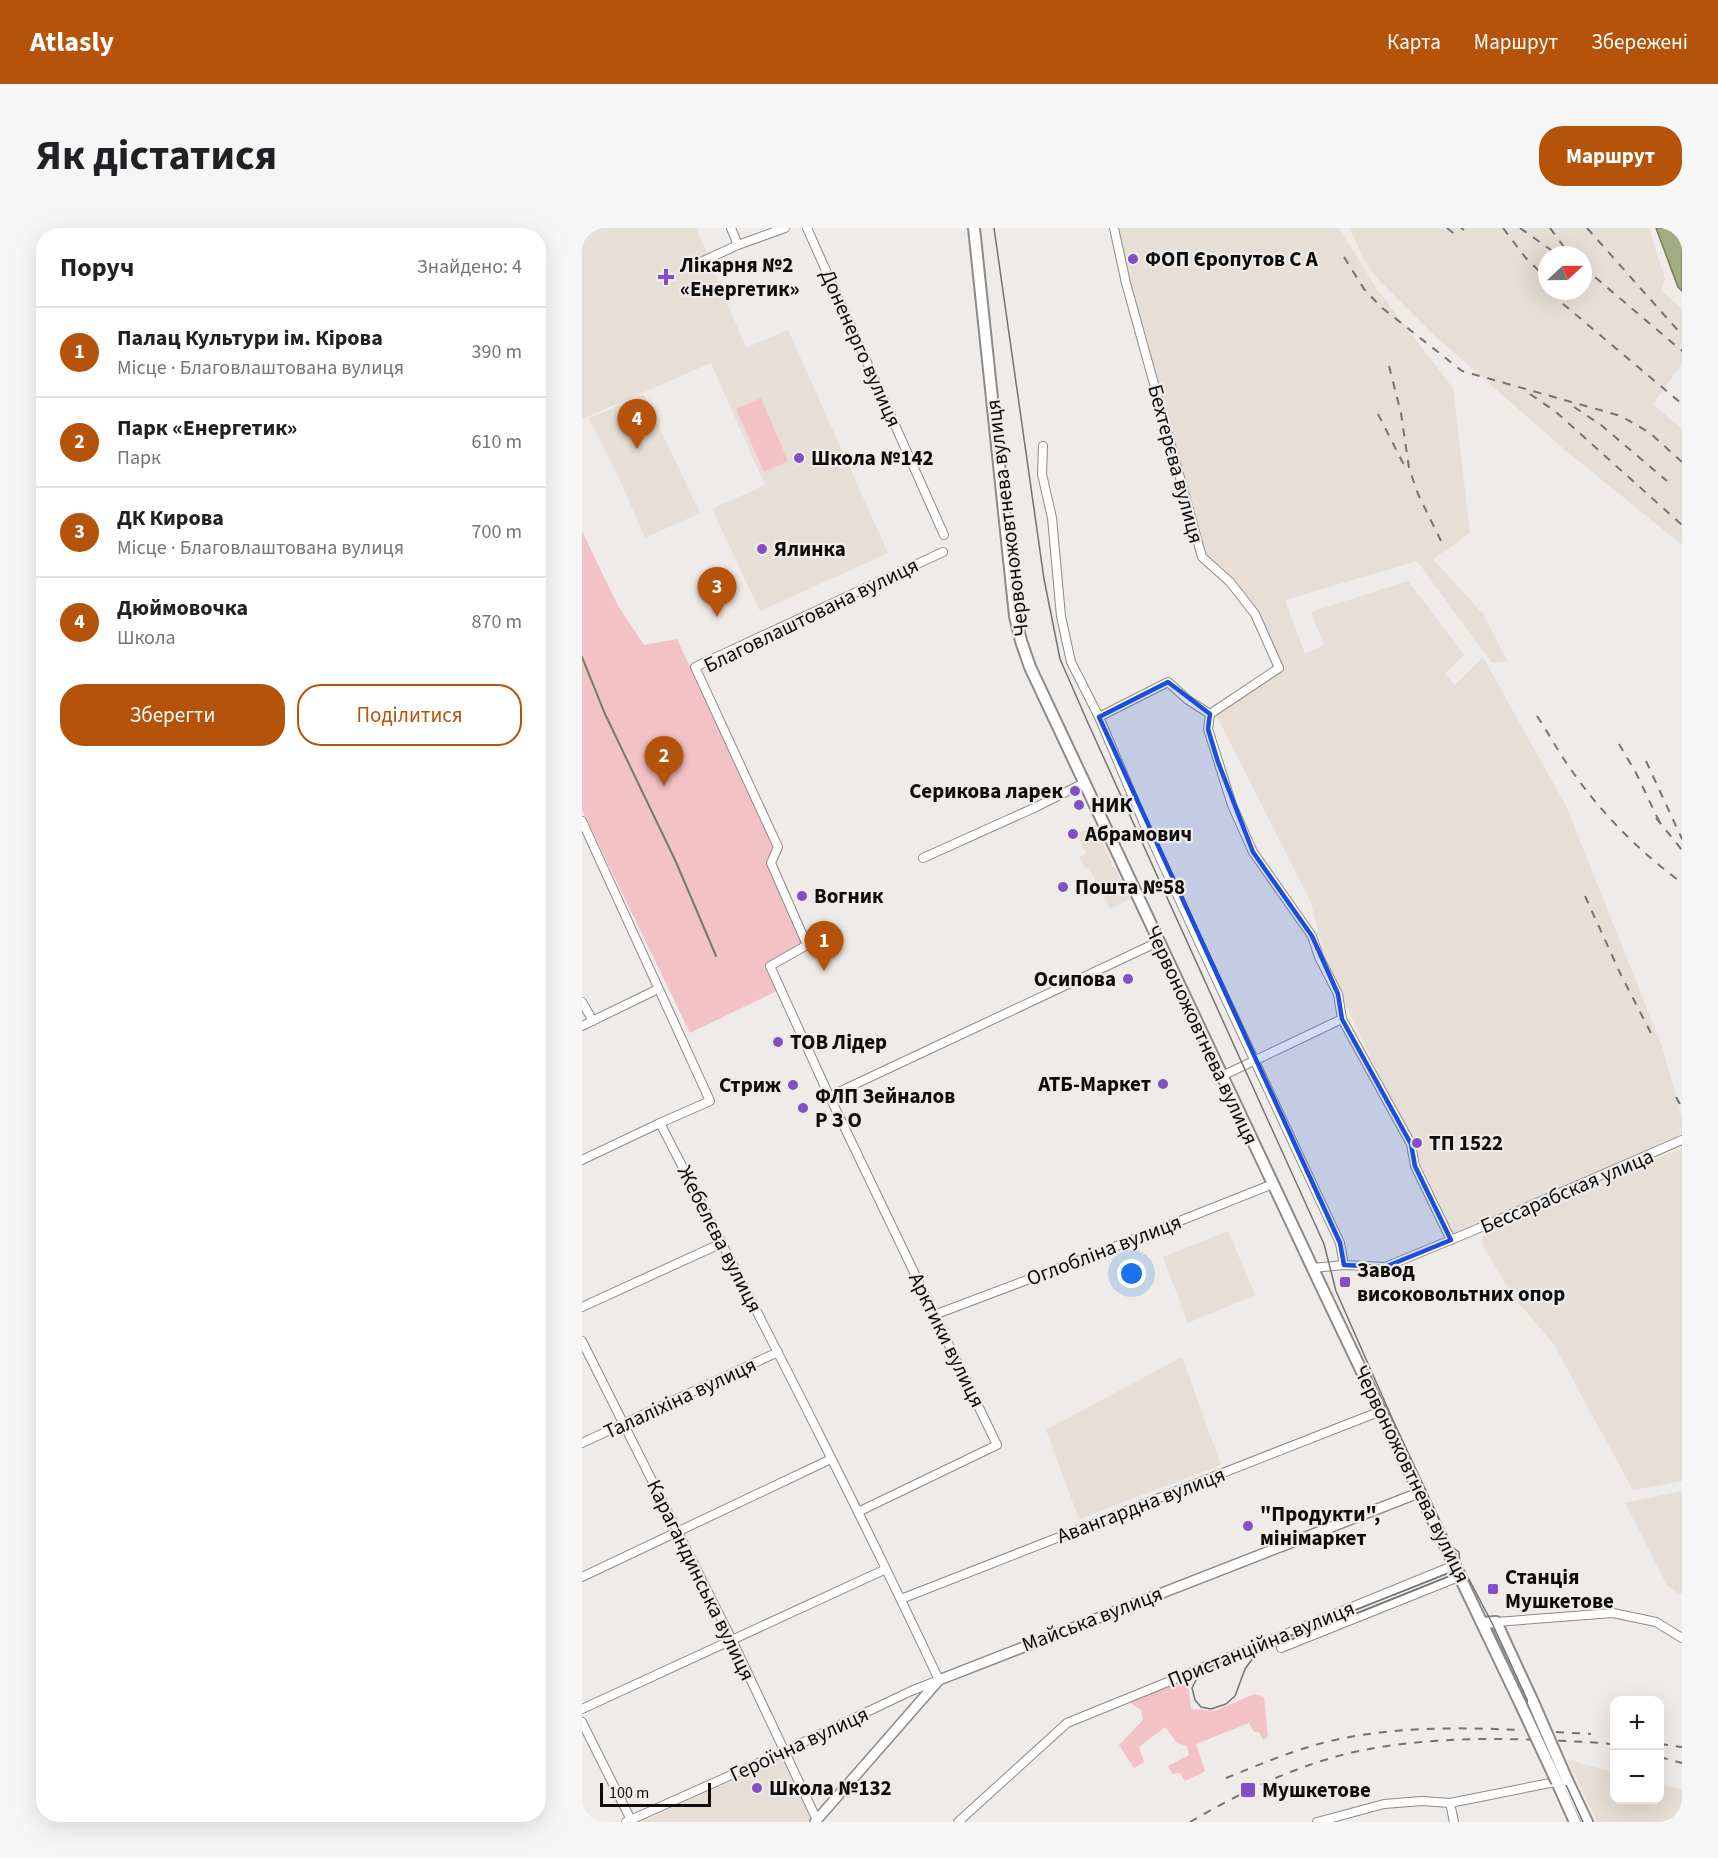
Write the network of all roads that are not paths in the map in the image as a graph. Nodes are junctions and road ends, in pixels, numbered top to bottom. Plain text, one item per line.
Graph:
1 (731, 228) edge
2 (785, 228) edge
3 (807, 228) edge
4 (974, 228) edge
5 (1114, 228) edge
6 (738, 245) junction
7 (692, 266) dead end
8 (1043, 446) dead end
9 (944, 535) dead end
10 (943, 552) dead end
11 (1210, 714) junction
12 (1099, 717) junction
13 (1084, 783) junction
14 (582, 821) edge
15 (923, 858) dead end
16 (1158, 942) junction
17 (771, 966) joint
18 (658, 988) junction
19 (582, 1002) edge
20 (1342, 1018) junction
21 (593, 1021) junction
22 (582, 1026) edge
23 (1254, 1059) junction
24 (1222, 1076) junction
25 (830, 1096) junction
26 (660, 1123) junction
27 (1682, 1140) edge
28 (582, 1160) edge
29 (1273, 1184) junction
30 (1451, 1240) junction
31 (722, 1243) junction
32 (1344, 1265) junction
33 (1313, 1268) junction
34 (582, 1307) edge
35 (934, 1315) junction
36 (582, 1341) edge
37 (778, 1352) junction
38 (1381, 1410) junction
39 (624, 1423) junction
40 (582, 1443) edge
41 (831, 1459) junction
42 (1420, 1492) junction
43 (858, 1512) junction
44 (679, 1533) junction
45 (1455, 1565) junction
46 (886, 1569) junction
47 (1461, 1576) junction
48 (582, 1577) edge
49 (901, 1599) junction
50 (1496, 1622) junction
51 (1483, 1623) junction
52 (1682, 1638) edge
53 (732, 1640) junction
54 (1281, 1648) dead end
55 (939, 1680) junction
56 (1527, 1704) junction
57 (582, 1709) edge
58 (582, 1722) edge
59 (785, 1751) junction
60 (1562, 1781) junction
61 (1450, 1803) junction
62 (630, 1821) edge
63 (816, 1821) edge
64 (957, 1822) edge
65 (1317, 1822) edge
66 (1454, 1822) edge
67 (1575, 1822) edge
68 (1587, 1822) edge

1 - 6 street
2 - 6 street
3 - 9 street, Доненерго вулиця
4 - 13 main road, Червоножовтнева вулиця
5 - 11 street, Бехтерєва вулиця
6 - 7 street
8 - 12 street
10 - 17 street, Благовлаштована вулиця
11 - 12 street
11 - 20 street
12 - 23 street
13 - 15 street
13 - 16 main road, Червоножовтнева вулиця
14 - 18 street
16 - 24 main road, Червоножовтнева вулиця
16 - 25 street
17 - 25 street, Арктики вулиця
18 - 21 street
18 - 26 street
19 - 21 street
20 - 23 street
20 - 30 street
21 - 22 street
23 - 24 street
23 - 32 street
24 - 29 main road, Червоножовтнева вулиця
25 - 35 street, Арктики вулиця
26 - 28 street
26 - 31 street, Жебелєва вулиця
27 - 30 street, Бессарабская улица
29 - 33 main road, Червоножовтнева вулиця
29 - 35 street, Оглобліна вулиця
30 - 32 street, Бессарабская улица
31 - 34 street
31 - 37 street, Жебелєва вулиця
32 - 33 street, Бессарабская улица
33 - 38 main road, Червоножовтнева вулиця
35 - 43 street, Арктики вулиця
36 - 39 street, Карагандинська вулиця
37 - 39 street, Талаліхіна вулиця
37 - 41 street, Жебелєва вулиця
38 - 42 main road, Червоножовтнева вулиця
38 - 49 street, Авангардна вулиця
39 - 40 street, Талаліхіна вулиця
39 - 44 street, Карагандинська вулиця
41 - 43 street, Жебелєва вулиця
41 - 44 street
42 - 45 main road, Червоножовтнева вулиця
42 - 55 street, Майська вулиця
43 - 46 street, Жебелєва вулиця
44 - 48 street
44 - 53 street, Карагандинська вулиця
45 - 47 main road, Червоножовтнева вулиця
45 - 64 street, Пристанційна вулиця
46 - 49 street, Жебелєва вулиця
46 - 53 street
47 - 51 main road, Червоножовтнева вулиця
47 - 54 street, Пристанційна вулиця
49 - 55 street, Жебелєва вулиця
50 - 51 main road
50 - 52 street
50 - 56 main road
51 - 56 main road, Червоножовтнева вулиця
53 - 57 street
53 - 59 street, Карагандинська вулиця
55 - 59 street, Героїчна вулиця
55 - 63 street, Майська вулиця
56 - 60 main road, bridge
58 - 62 street
59 - 62 street, Героїчна вулиця
59 - 63 street, Карагандинська вулиця
60 - 61 street
60 - 67 main road
60 - 68 main road
61 - 65 street
61 - 66 street

